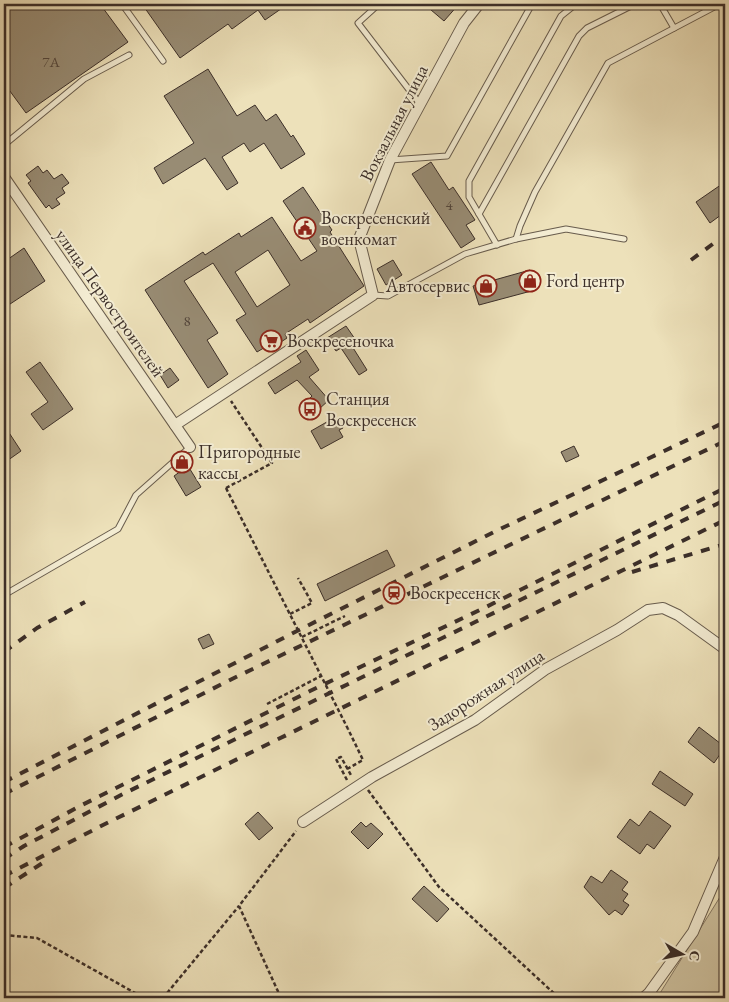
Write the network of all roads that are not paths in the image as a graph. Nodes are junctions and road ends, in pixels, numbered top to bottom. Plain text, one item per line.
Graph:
1 (122, 4) edge
2 (378, 4) edge
3 (480, 4) edge
4 (532, 4) edge
5 (576, 4) edge
6 (635, 4) edge
7 (660, 4) edge
8 (720, 4) edge
9 (674, 28) junction
10 (129, 55) dead end
11 (163, 61) dead end
12 (420, 104) junction
13 (4, 145) edge
14 (390, 160) junction
15 (4, 177) edge
16 (479, 214) junction
17 (516, 239) junction
18 (624, 239) dead end
19 (497, 245) junction
20 (373, 295) junction
21 (175, 425) junction
22 (190, 447) joint
23 (4, 594) edge
24 (725, 649) edge
25 (303, 822) road end
26 (725, 857) edge
27 (642, 998) edge

1 - 11 lane
2 - 12 lane
3 - 12 street, Вокзальная улица
4 - 14 lane
5 - 16 lane
6 - 16 lane
7 - 9 lane
8 - 9 lane
9 - 17 lane
10 - 13 lane
12 - 14 street, Вокзальная улица
14 - 20 street, Вокзальная улица
15 - 21 street, улица Первостроителей
16 - 19 lane
17 - 18 lane
17 - 19 lane
19 - 20 lane
20 - 21 street
21 - 22 street, улица Первостроителей
22 - 23 lane
24 - 25 street, Задорожная улица
26 - 27 street

